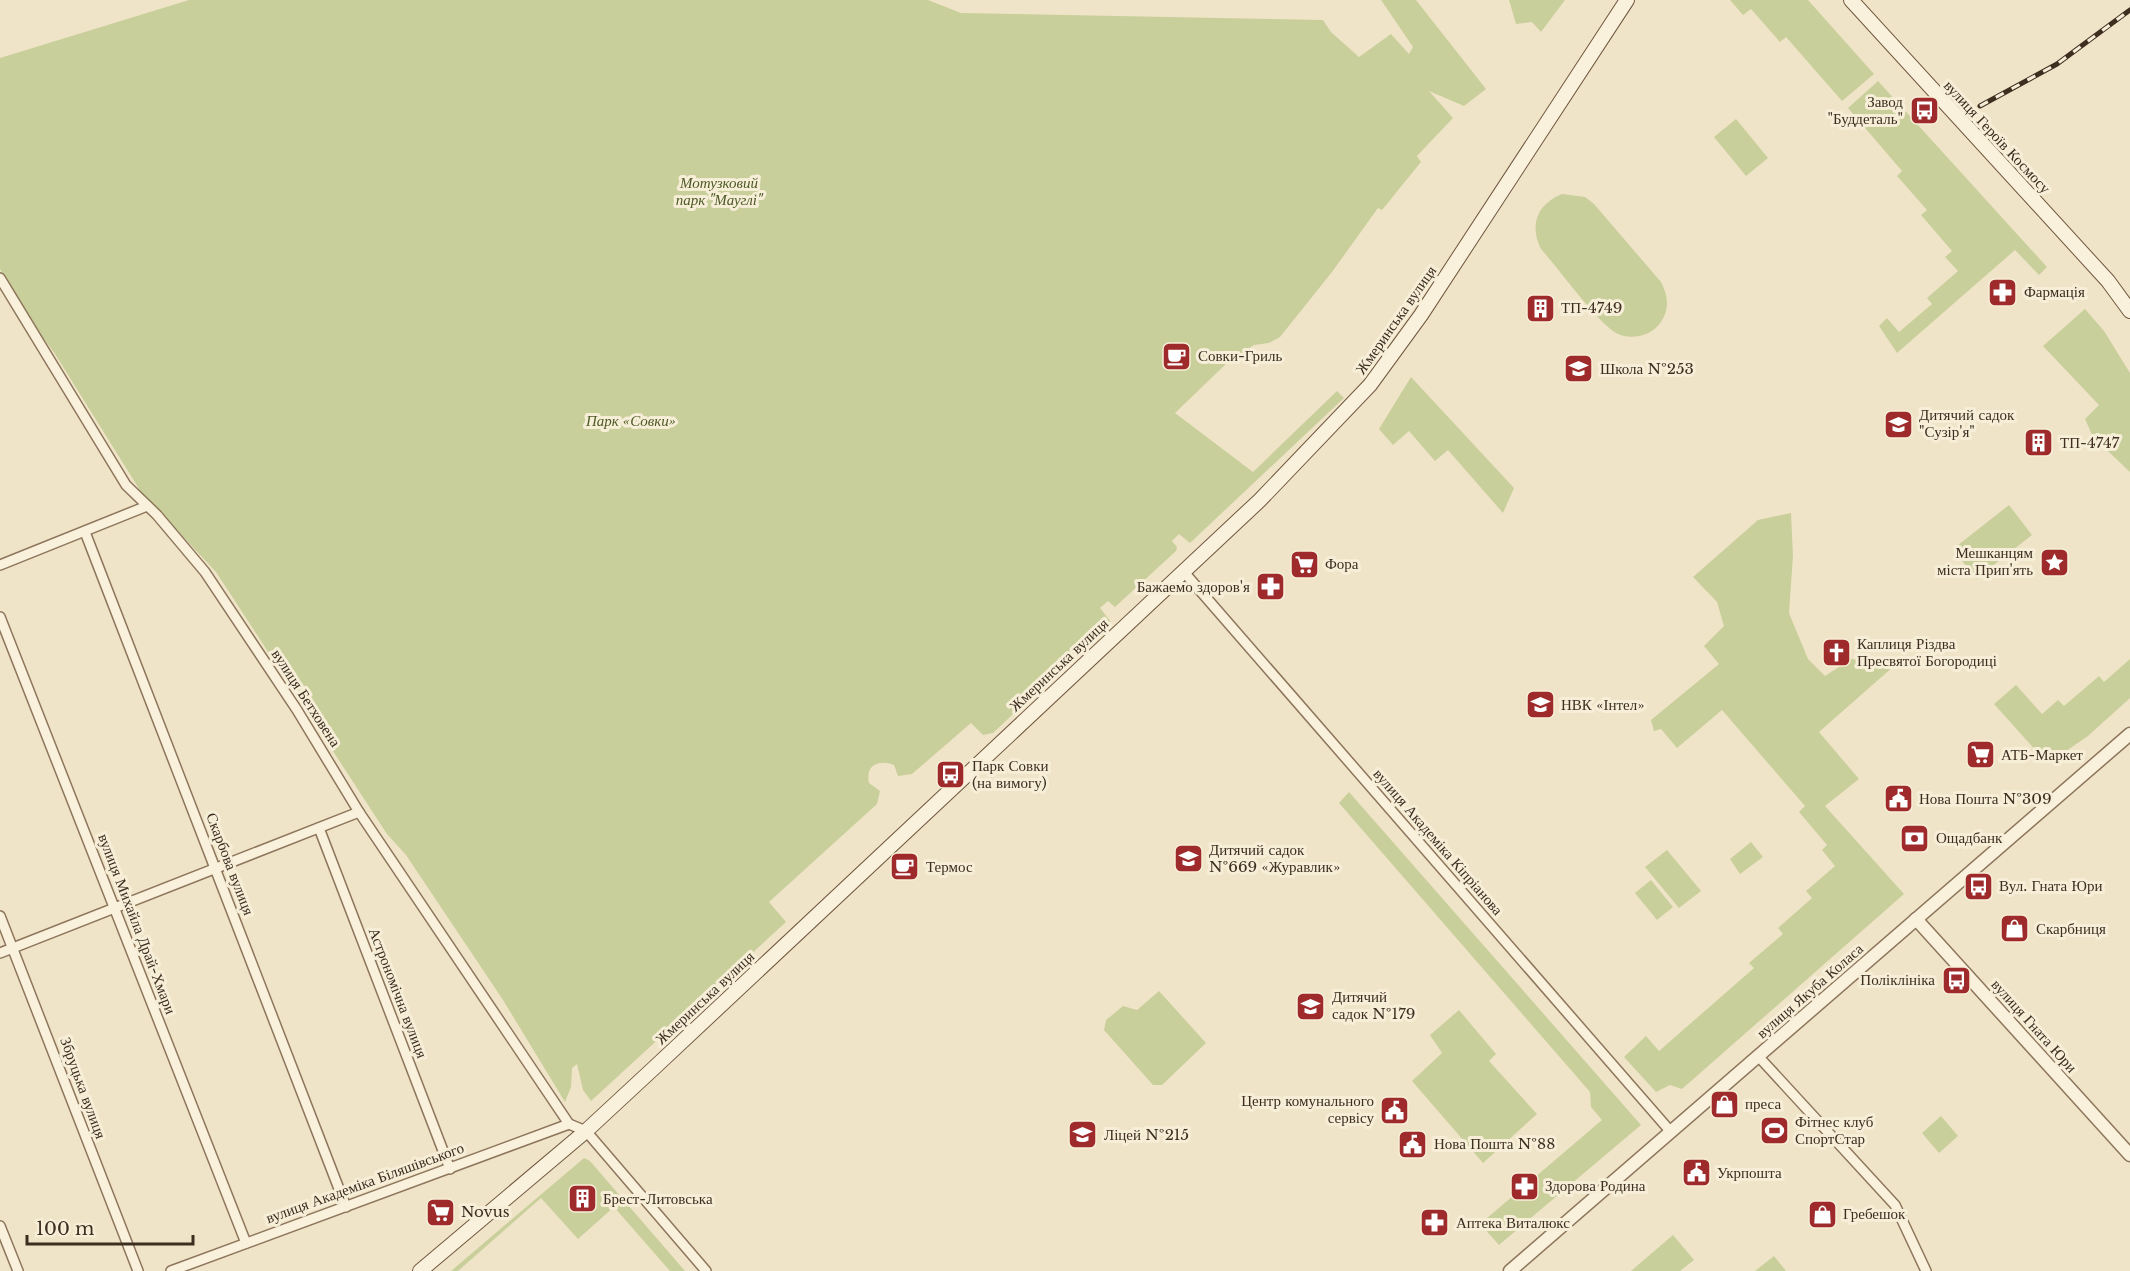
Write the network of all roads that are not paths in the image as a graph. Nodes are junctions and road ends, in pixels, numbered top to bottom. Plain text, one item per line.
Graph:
1 (1627, 0) edge
2 (1851, 0) edge
3 (0, 278) edge
4 (2125, 299) edge
5 (2130, 311) edge
6 (147, 506) junction
7 (86, 532) junction
8 (0, 565) edge
9 (1183, 571) junction
10 (0, 617) edge
11 (2130, 734) edge
12 (359, 812) junction
13 (319, 828) junction
14 (217, 869) junction
15 (114, 908) junction
16 (0, 916) edge
17 (1916, 919) junction
18 (13, 948) junction
19 (0, 953) edge
20 (1758, 1056) junction
21 (569, 1124) junction
22 (586, 1131) junction
23 (1671, 1132) junction
24 (2130, 1155) edge
25 (450, 1169) junction
26 (346, 1207) junction
27 (0, 1226) edge
28 (246, 1243) junction
29 (18, 1271) edge
30 (138, 1271) edge
31 (171, 1271) edge
32 (420, 1271) edge
33 (706, 1271) edge
34 (1510, 1271) edge
35 (1926, 1271) edge

1 - 9 main road, Жмеринська вулиця
2 - 4 main road, вулиця Героїв Космосу
3 - 6 street, вулиця Бетховена
4 - 5 main road, вулиця Героїв Космосу
6 - 7 street
6 - 12 street, вулиця Бетховена
7 - 8 street
7 - 14 street, Скарбова вулиця
9 - 22 main road, Жмеринська вулиця
9 - 23 street, вулиця Академіка Кіпріанова
10 - 15 street, вулиця Михайла Драй-Хмари
11 - 17 street, вулиця Якуба Коласа
12 - 13 street
12 - 21 street, вулиця Бетховена
13 - 14 street
13 - 25 street, Астрономічна вулиця
14 - 15 street
14 - 26 street, Скарбова вулиця
15 - 18 street
15 - 28 street, вулиця Михайла Драй-Хмари
16 - 18 street, Збруцька вулиця
17 - 20 street, вулиця Якуба Коласа
17 - 24 street, вулиця Гната Юри
18 - 19 street
18 - 30 street, Збруцька вулиця
20 - 23 street, вулиця Якуба Коласа
20 - 35 street
21 - 22 street
21 - 25 street, вулиця Академіка Біляшівського
22 - 32 main road, Жмеринська вулиця
22 - 33 street
23 - 34 street, вулиця Якуба Коласа
25 - 26 street, вулиця Академіка Біляшівського
26 - 28 street, вулиця Академіка Біляшівського
27 - 29 street
28 - 31 street, вулиця Академіка Біляшівського

